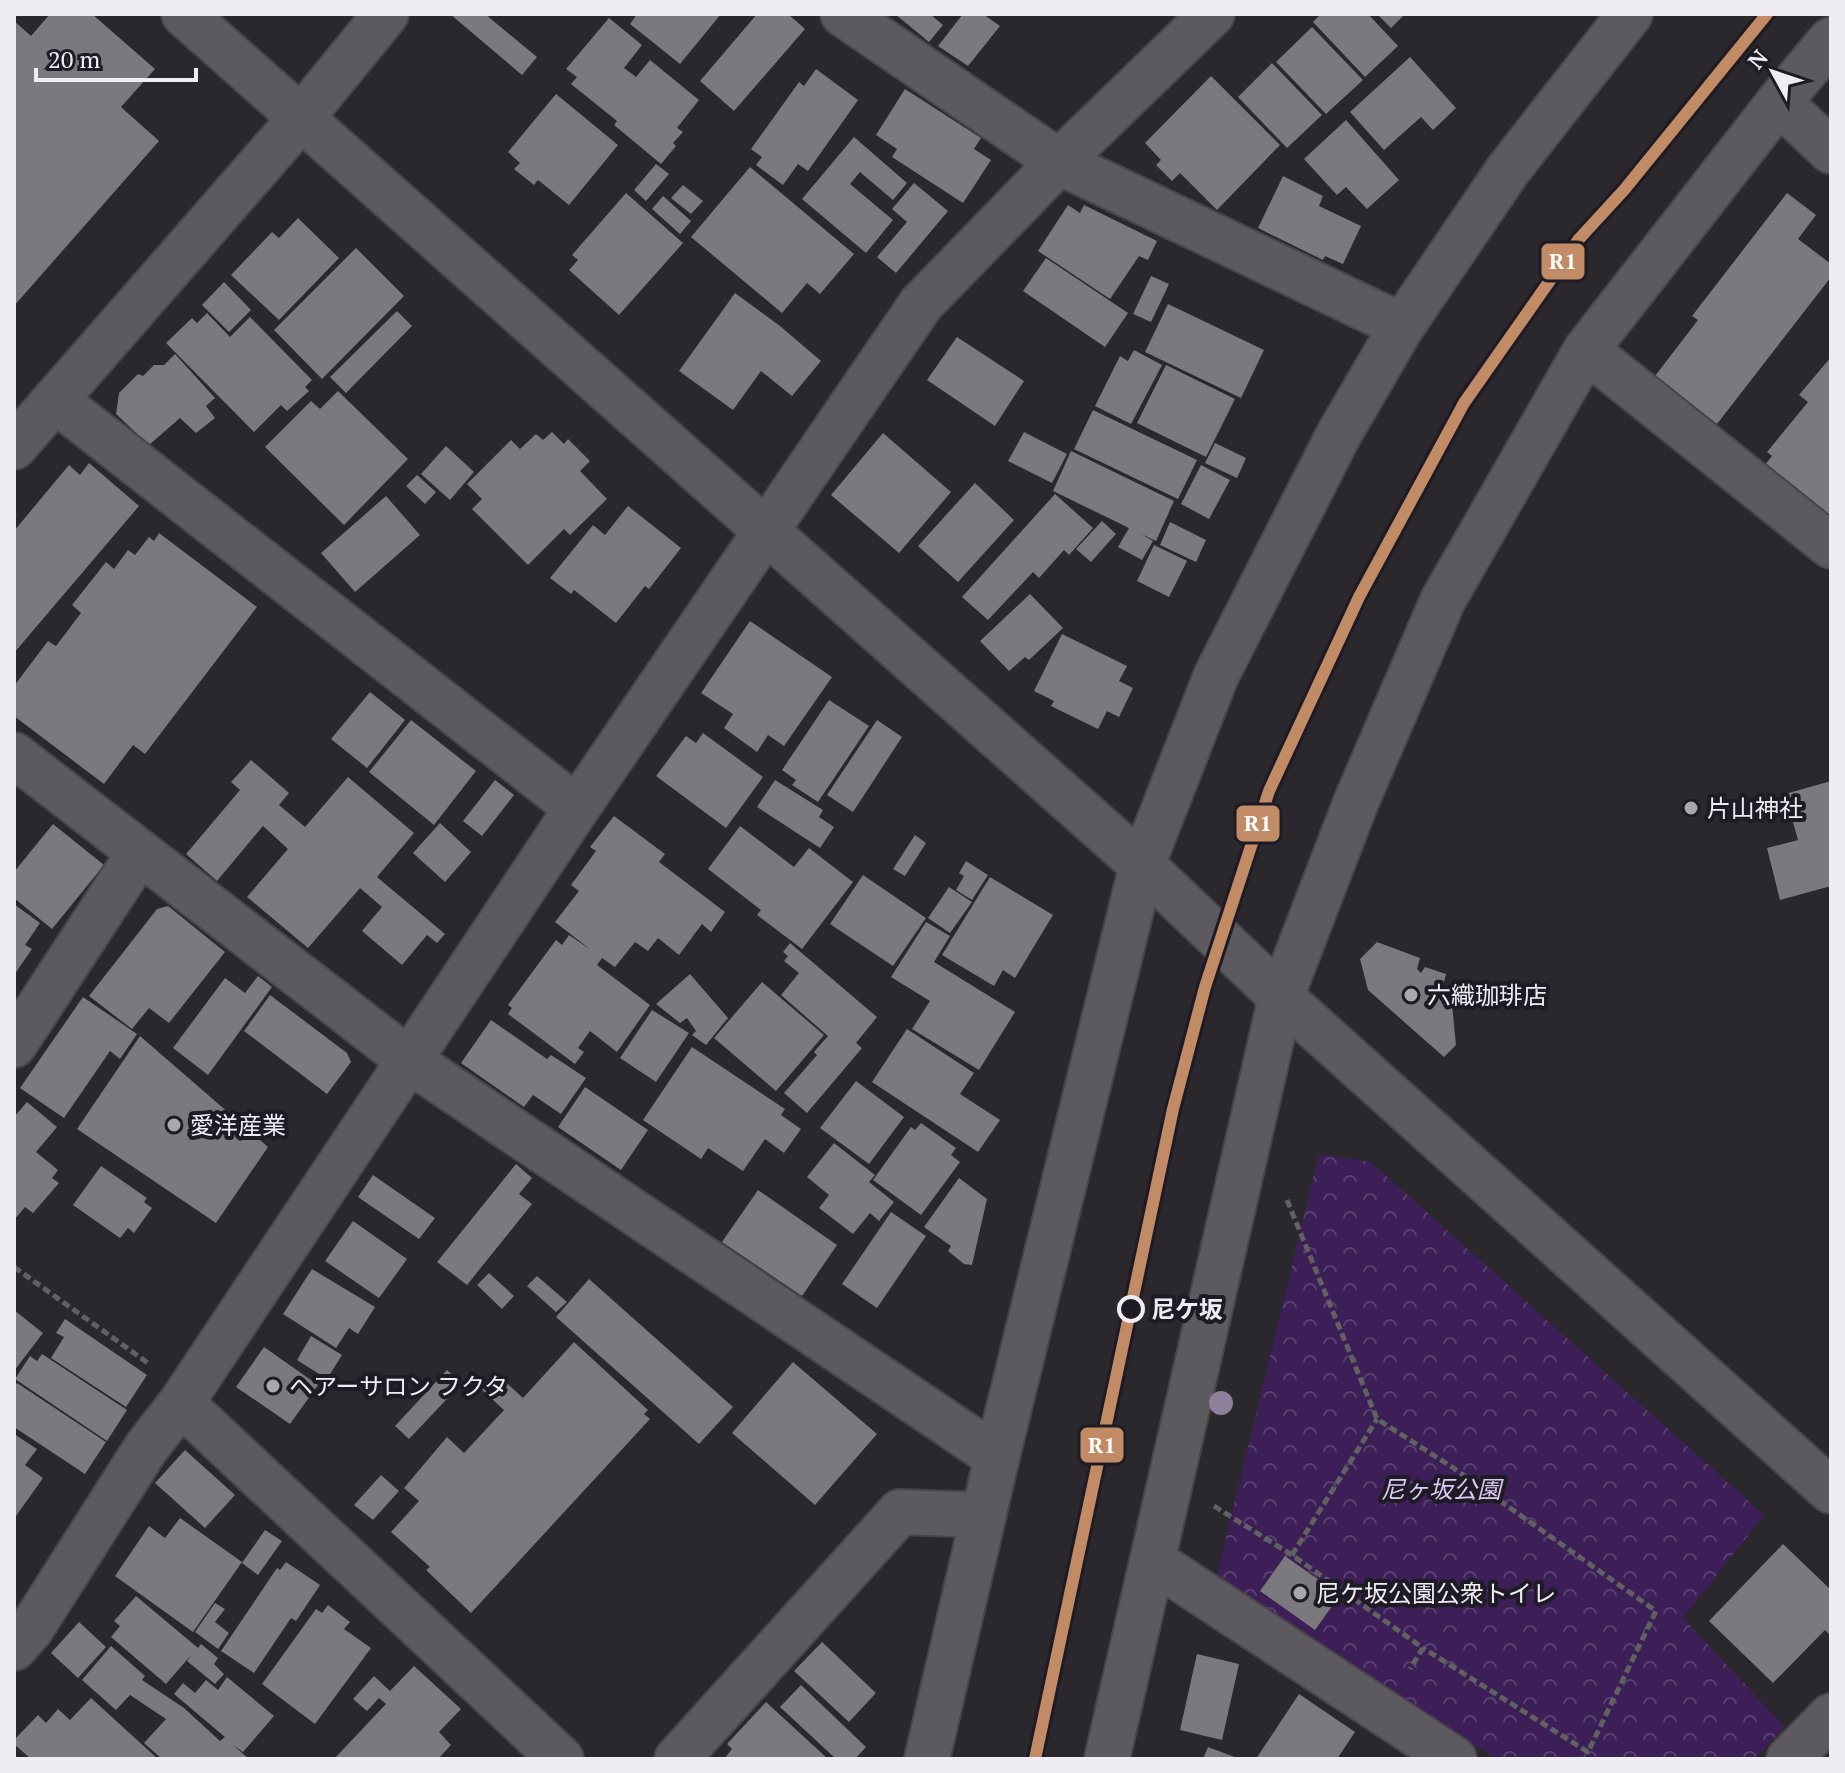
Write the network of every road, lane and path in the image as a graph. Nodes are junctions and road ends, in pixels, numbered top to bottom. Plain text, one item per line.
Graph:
1 (184, 14) edge
2 (386, 14) edge
3 (843, 14) edge
4 (1212, 14) edge
5 (1630, 14) edge
6 (1831, 40) edge
7 (1779, 102) junction
8 (301, 118) junction
9 (1831, 151) edge
10 (1059, 162) junction
11 (1402, 326) junction
12 (1586, 350) junction
13 (55, 400) junction
14 (14, 447) edge
15 (766, 530) junction
16 (1831, 546) edge
17 (14, 755) edge
18 (577, 808) junction
19 (140, 852) junction
20 (1142, 865) junction
21 (1281, 997) junction
22 (14, 1045) edge
23 (410, 1061) junction
24 (1283, 1188) dead end
25 (14, 1267) edge
26 (184, 1397) junction
27 (1377, 1419) junction
28 (997, 1457) junction
29 (1170, 1478) junction
30 (1831, 1491) edge
31 (984, 1515) junction
32 (1292, 1555) junction
33 (1153, 1561) junction
34 (14, 1648) edge
35 (1423, 1648) junction
36 (1383, 1711) junction
37 (1831, 1716) edge
38 (561, 1759) edge
39 (677, 1759) edge
40 (927, 1759) edge
41 (1107, 1759) edge
42 (1454, 1759) edge
43 (1789, 1759) edge

1 - 8 street
2 - 8 street
3 - 10 street
4 - 10 street
5 - 11 street
6 - 7 street
7 - 9 street
7 - 12 street
8 - 13 street
8 - 15 street
10 - 11 street
10 - 15 street
11 - 20 street
12 - 16 street
12 - 21 street
13 - 14 street
13 - 18 street
15 - 18 street
15 - 20 street
17 - 19 street
18 - 23 street
19 - 22 street
19 - 23 street
20 - 21 street
20 - 28 street
21 - 29 street
21 - 30 street
23 - 26 street
23 - 28 street
24 - 27 path
25 - 26 path
26 - 34 street
26 - 38 street
27 - 32 path
27 - 35 path
28 - 31 street
29 - 32 path
29 - 33 street
31 - 39 street
31 - 40 street
32 - 35 path
33 - 36 street
33 - 41 street
35 - 36 path
36 - 42 street
37 - 43 street

